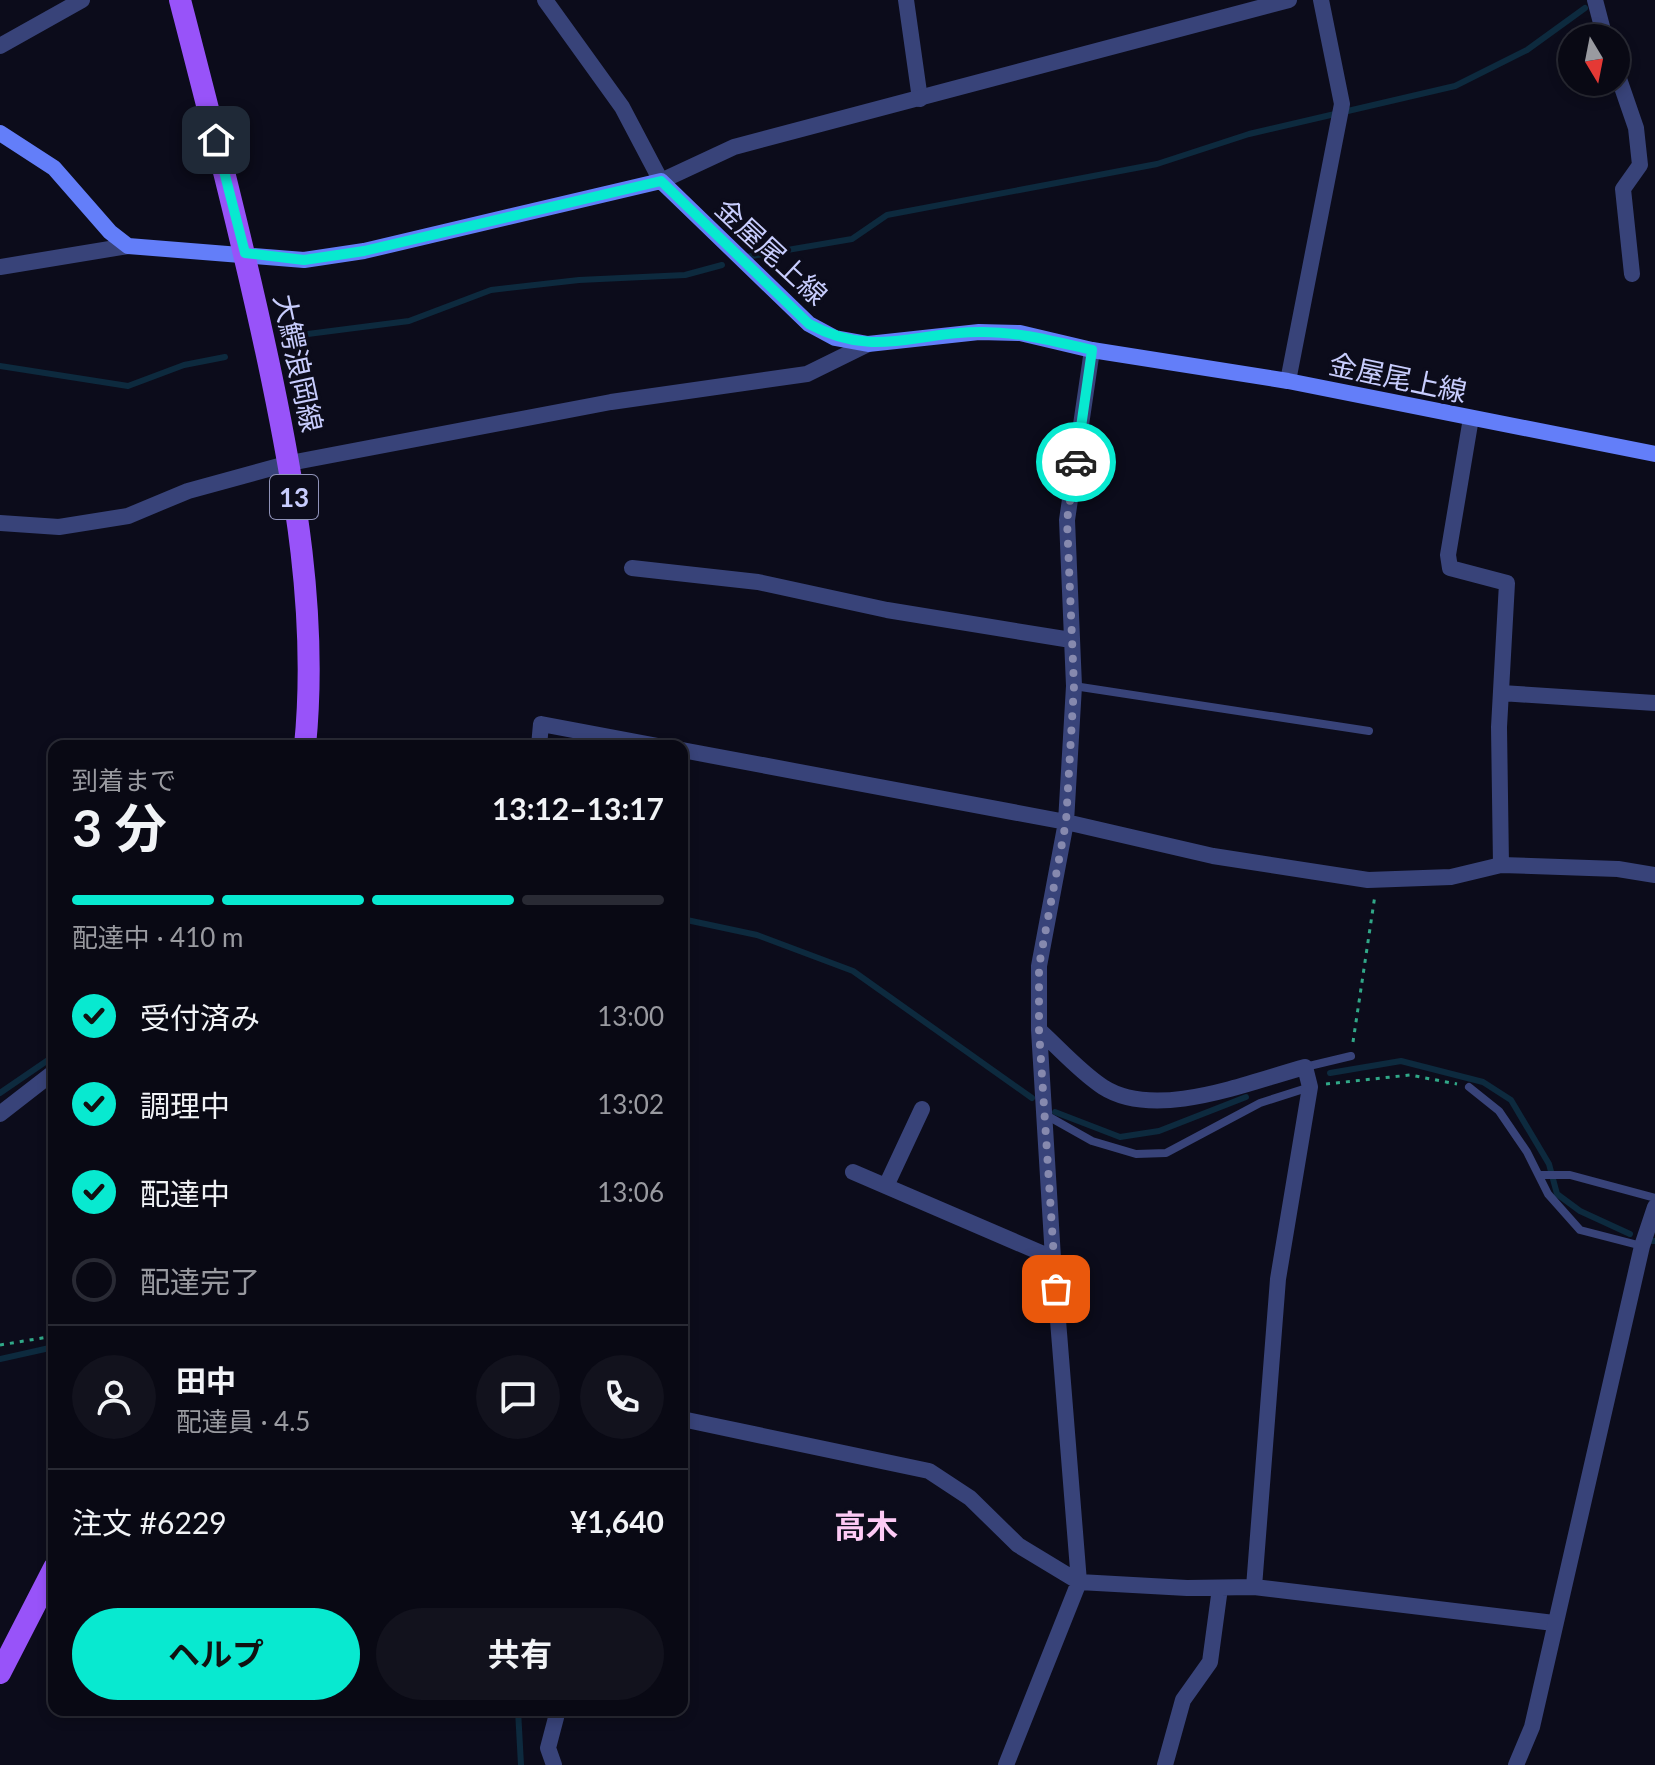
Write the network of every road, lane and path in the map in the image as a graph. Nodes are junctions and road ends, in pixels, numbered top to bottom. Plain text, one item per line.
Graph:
1 (82, 0) edge
2 (180, 0) edge
3 (545, 0) edge
4 (906, 0) edge
5 (1289, 0) edge
6 (1321, 0) edge
7 (1595, 0) edge
8 (1601, 24) edge
9 (0, 46) edge
10 (1625, 96) edge
11 (920, 99) junction
12 (0, 133) edge
13 (661, 181) junction
14 (128, 246) junction
15 (245, 253) junction
16 (0, 267) edge
17 (1632, 274) dead end
18 (868, 344) junction
19 (1092, 350) junction
20 (1288, 381) junction
21 (1471, 418) junction
22 (1655, 454) edge
23 (290, 463) junction
24 (0, 523) edge
25 (632, 568) dead end
26 (1071, 640) junction
27 (1074, 686) junction
28 (1501, 693) junction
29 (1655, 703) edge
30 (1369, 731) dead end
31 (305, 740) edge
32 (540, 740) edge
33 (626, 740) edge
34 (688, 751) edge
35 (1066, 822) junction
36 (1501, 865) junction
37 (1655, 875) edge
38 (1377, 880) junction
39 (1039, 1030) junction
40 (1351, 1056) joint
41 (1305, 1067) junction
42 (48, 1077) edge
43 (1310, 1087) junction
44 (1469, 1087) joint
45 (922, 1109) dead end
46 (0, 1114) edge
47 (1044, 1114) junction
48 (853, 1172) dead end
49 (1539, 1175) junction
50 (886, 1186) junction
51 (1655, 1198) edge
52 (1655, 1207) edge
53 (1642, 1246) junction
54 (1053, 1258) junction
55 (48, 1337) edge
56 (0, 1345) edge
57 (688, 1420) edge
58 (1079, 1582) junction
59 (1254, 1587) junction
60 (1220, 1588) junction
61 (48, 1592) edge
62 (1554, 1623) junction
63 (0, 1673) edge
64 (556, 1716) edge
65 (554, 1765) edge
66 (1006, 1765) edge
67 (1165, 1765) edge
68 (1516, 1765) edge

1 - 9 street
2 - 15 main road, 大鰐浪岡線 / 13
3 - 13 street
4 - 11 street
5 - 11 street
6 - 20 street
7 - 8 street
10 - 17 street
11 - 13 street
12 - 14 main road
13 - 15 main road
13 - 18 main road, 金屋尾上線
14 - 15 main road
14 - 16 street
15 - 23 main road, 大鰐浪岡線 / 13
18 - 19 main road, 金屋尾上線
18 - 23 street
19 - 20 main road, 金屋尾上線
19 - 26 street
20 - 21 main road, 金屋尾上線
21 - 22 main road, 金屋尾上線
21 - 28 street
23 - 24 street
23 - 31 main road, 大鰐浪岡線 / 13
25 - 26 street
26 - 27 street
27 - 30 lane
27 - 35 street
28 - 29 street
28 - 36 street
32 - 33 street
34 - 35 street
35 - 38 street
35 - 39 street
36 - 37 street
36 - 38 street
38 - 40 path
39 - 41 street
39 - 47 street
40 - 41 lane
41 - 43 street
42 - 46 street
43 - 44 path
43 - 47 lane
43 - 59 street
44 - 49 lane
45 - 50 street
47 - 54 street
48 - 50 street
49 - 51 lane
49 - 53 lane
50 - 54 street
52 - 53 street
53 - 62 street
54 - 58 street
55 - 56 path
57 - 58 street
58 - 60 street
58 - 66 street
59 - 60 street
59 - 62 street
60 - 67 street
61 - 63 main road
62 - 68 street
64 - 65 street

